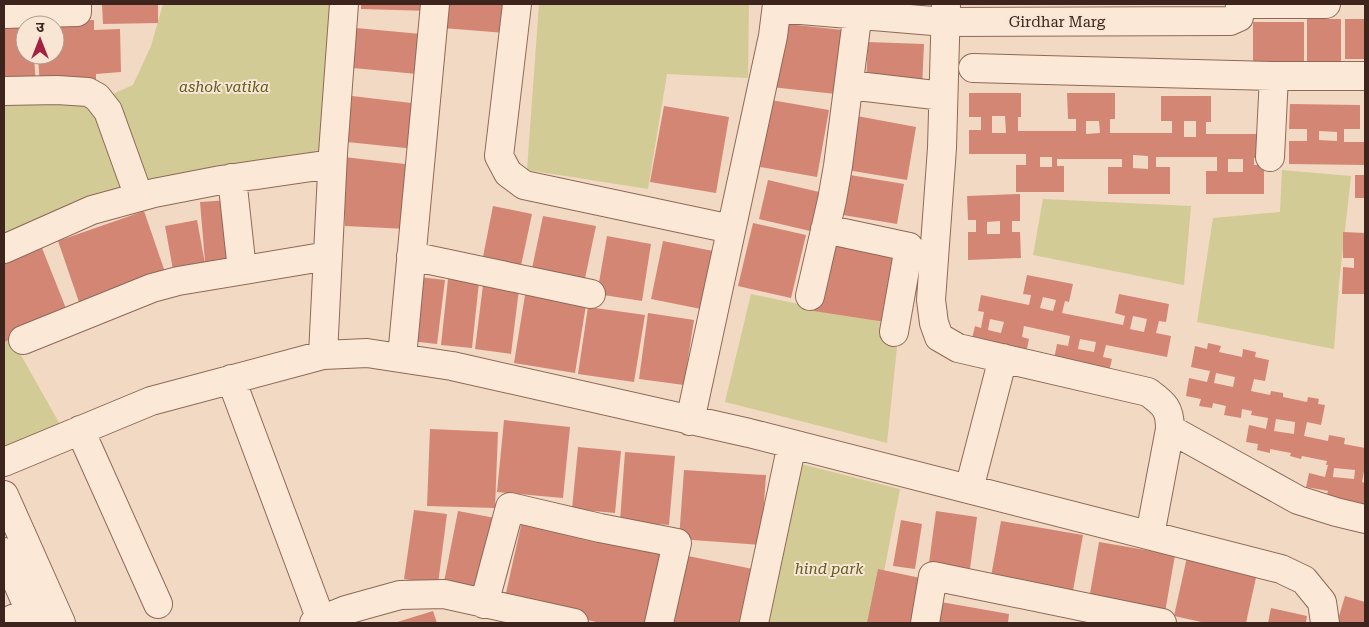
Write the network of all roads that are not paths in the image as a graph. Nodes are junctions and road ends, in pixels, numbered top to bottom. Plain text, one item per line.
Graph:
1 (77, 4) edge
2 (344, 4) edge
3 (435, 4) edge
4 (517, 4) edge
5 (1240, 4) edge
6 (1320, 4) edge
7 (1326, 4) edge
8 (777, 6) edge
9 (859, 9) edge
10 (945, 13) edge
11 (1036, 13) edge
12 (4, 14) edge
13 (973, 68) dead end
14 (1274, 76) junction
15 (1365, 76) edge
16 (849, 85) junction
17 (4, 91) edge
18 (943, 96) junction
19 (1270, 158) dead end
20 (332, 164) junction
21 (232, 178) junction
22 (139, 197) junction
23 (732, 229) junction
24 (825, 229) junction
25 (4, 249) edge
26 (328, 256) junction
27 (412, 256) junction
28 (242, 270) junction
29 (591, 294) dead end
30 (810, 296) dead end
31 (894, 332) dead end
32 (23, 340) dead end
33 (323, 355) junction
34 (402, 357) junction
35 (1003, 358) junction
36 (231, 379) junction
37 (690, 421) junction
38 (1170, 429) junction
39 (80, 430) junction
40 (792, 444) junction
41 (4, 462) edge
42 (969, 490) junction
43 (4, 495) edge
44 (1365, 519) edge
45 (1150, 535) junction
46 (4, 552) edge
47 (158, 604) dead end
48 (484, 604) junction
49 (367, 614) edge
50 (32, 617) edge
51 (318, 622) edge
52 (4, 623) edge
53 (61, 623) edge
54 (574, 623) edge
55 (659, 623) edge
56 (754, 623) edge
57 (925, 623) edge
58 (1162, 623) edge
59 (1325, 623) edge

1 - 12 street
2 - 20 street
3 - 27 street
4 - 23 street
5 - 6 street, Girdhar Marg
5 - 11 street, Girdhar Marg
6 - 7 street, Girdhar Marg
8 - 9 street, Girdhar Marg
8 - 23 street
9 - 10 street, Girdhar Marg
9 - 16 street
10 - 11 street, Girdhar Marg
10 - 18 street
13 - 14 street
14 - 15 street
14 - 19 street
16 - 18 street
16 - 24 street
17 - 22 street
18 - 35 street
20 - 21 street
20 - 26 street
21 - 22 street
21 - 28 street
22 - 25 street
23 - 37 street
24 - 30 street
24 - 31 street
26 - 28 street
26 - 33 street
27 - 29 street
27 - 34 street
28 - 32 street
33 - 34 street
33 - 36 street
34 - 37 street
35 - 38 street
35 - 42 street
36 - 39 street
36 - 51 street
37 - 40 street
38 - 44 street
38 - 45 street
39 - 41 street
39 - 47 street
40 - 42 street
40 - 56 street
42 - 45 street
43 - 53 street
45 - 59 street
46 - 50 street
48 - 49 street
48 - 54 street
48 - 55 street
49 - 51 street
50 - 52 street
57 - 58 street

